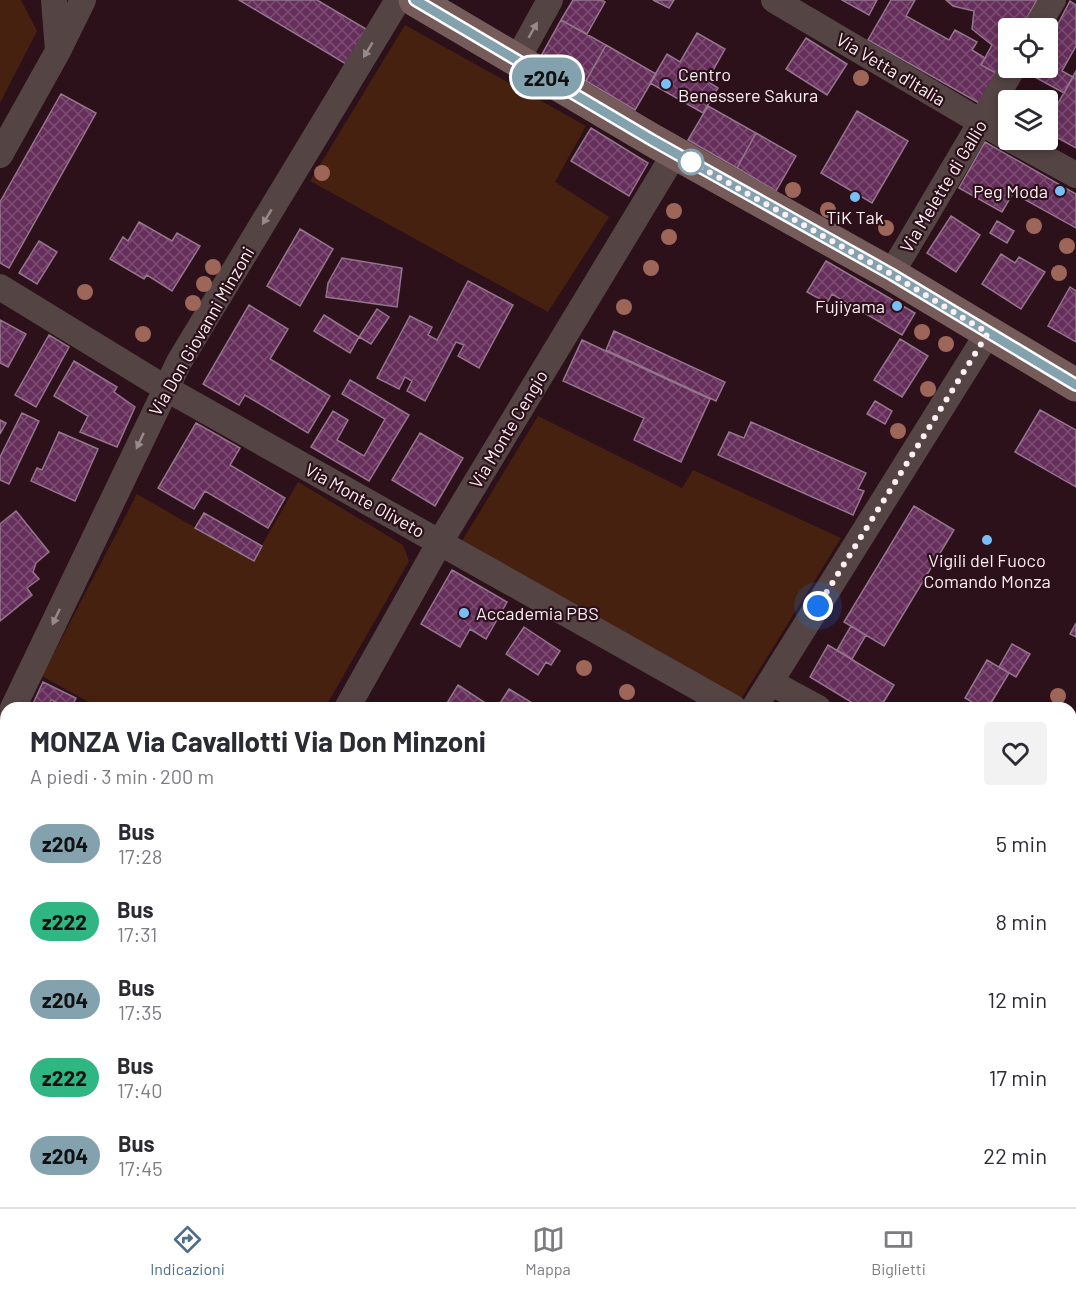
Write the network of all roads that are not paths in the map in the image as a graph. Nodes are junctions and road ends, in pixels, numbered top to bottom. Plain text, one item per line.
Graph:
1 (54, 0) edge
2 (83, 0) edge
3 (398, 0) edge
4 (415, 0) edge
5 (550, 0) edge
6 (774, 0) edge
7 (1053, 0) edge
8 (1042, 18) edge
9 (58, 51) junction
10 (517, 60) junction
11 (1007, 78) edge
12 (981, 122) junction
13 (998, 132) edge
14 (1030, 150) edge
15 (675, 153) junction
16 (0, 155) edge
17 (1076, 175) edge
18 (891, 274) junction
19 (0, 287) edge
20 (988, 333) junction
21 (1076, 385) edge
22 (165, 388) junction
23 (440, 542) junction
24 (770, 682) junction
25 (16, 702) edge
26 (350, 702) edge
27 (723, 702) edge
28 (758, 702) edge
29 (807, 702) edge

1 - 9 street
2 - 9 street
3 -> 22 street, Via Don Giovanni Minzoni
4 - 10 street
10 -> 5 street
6 - 12 street, Via Vetta d'Italia
7 - 8 street
9 - 16 street
10 - 15 street
11 - 12 street, Via Melette di Gallio
12 - 13 street, Via Vetta d'Italia
12 - 18 street, Via Melette di Gallio
14 - 17 street, Via Vetta d'Italia
15 - 18 street
15 - 23 street, Via Monte Cengio
18 - 20 street
19 - 22 street, Via Monte Oliveto
20 - 21 street
20 - 24 street
22 - 23 street, Via Monte Oliveto
22 -> 25 street, Via Don Giovanni Minzoni
23 - 26 street, Via Monte Cengio
23 - 27 street, Via Monte Oliveto
24 - 28 street
24 - 29 street

